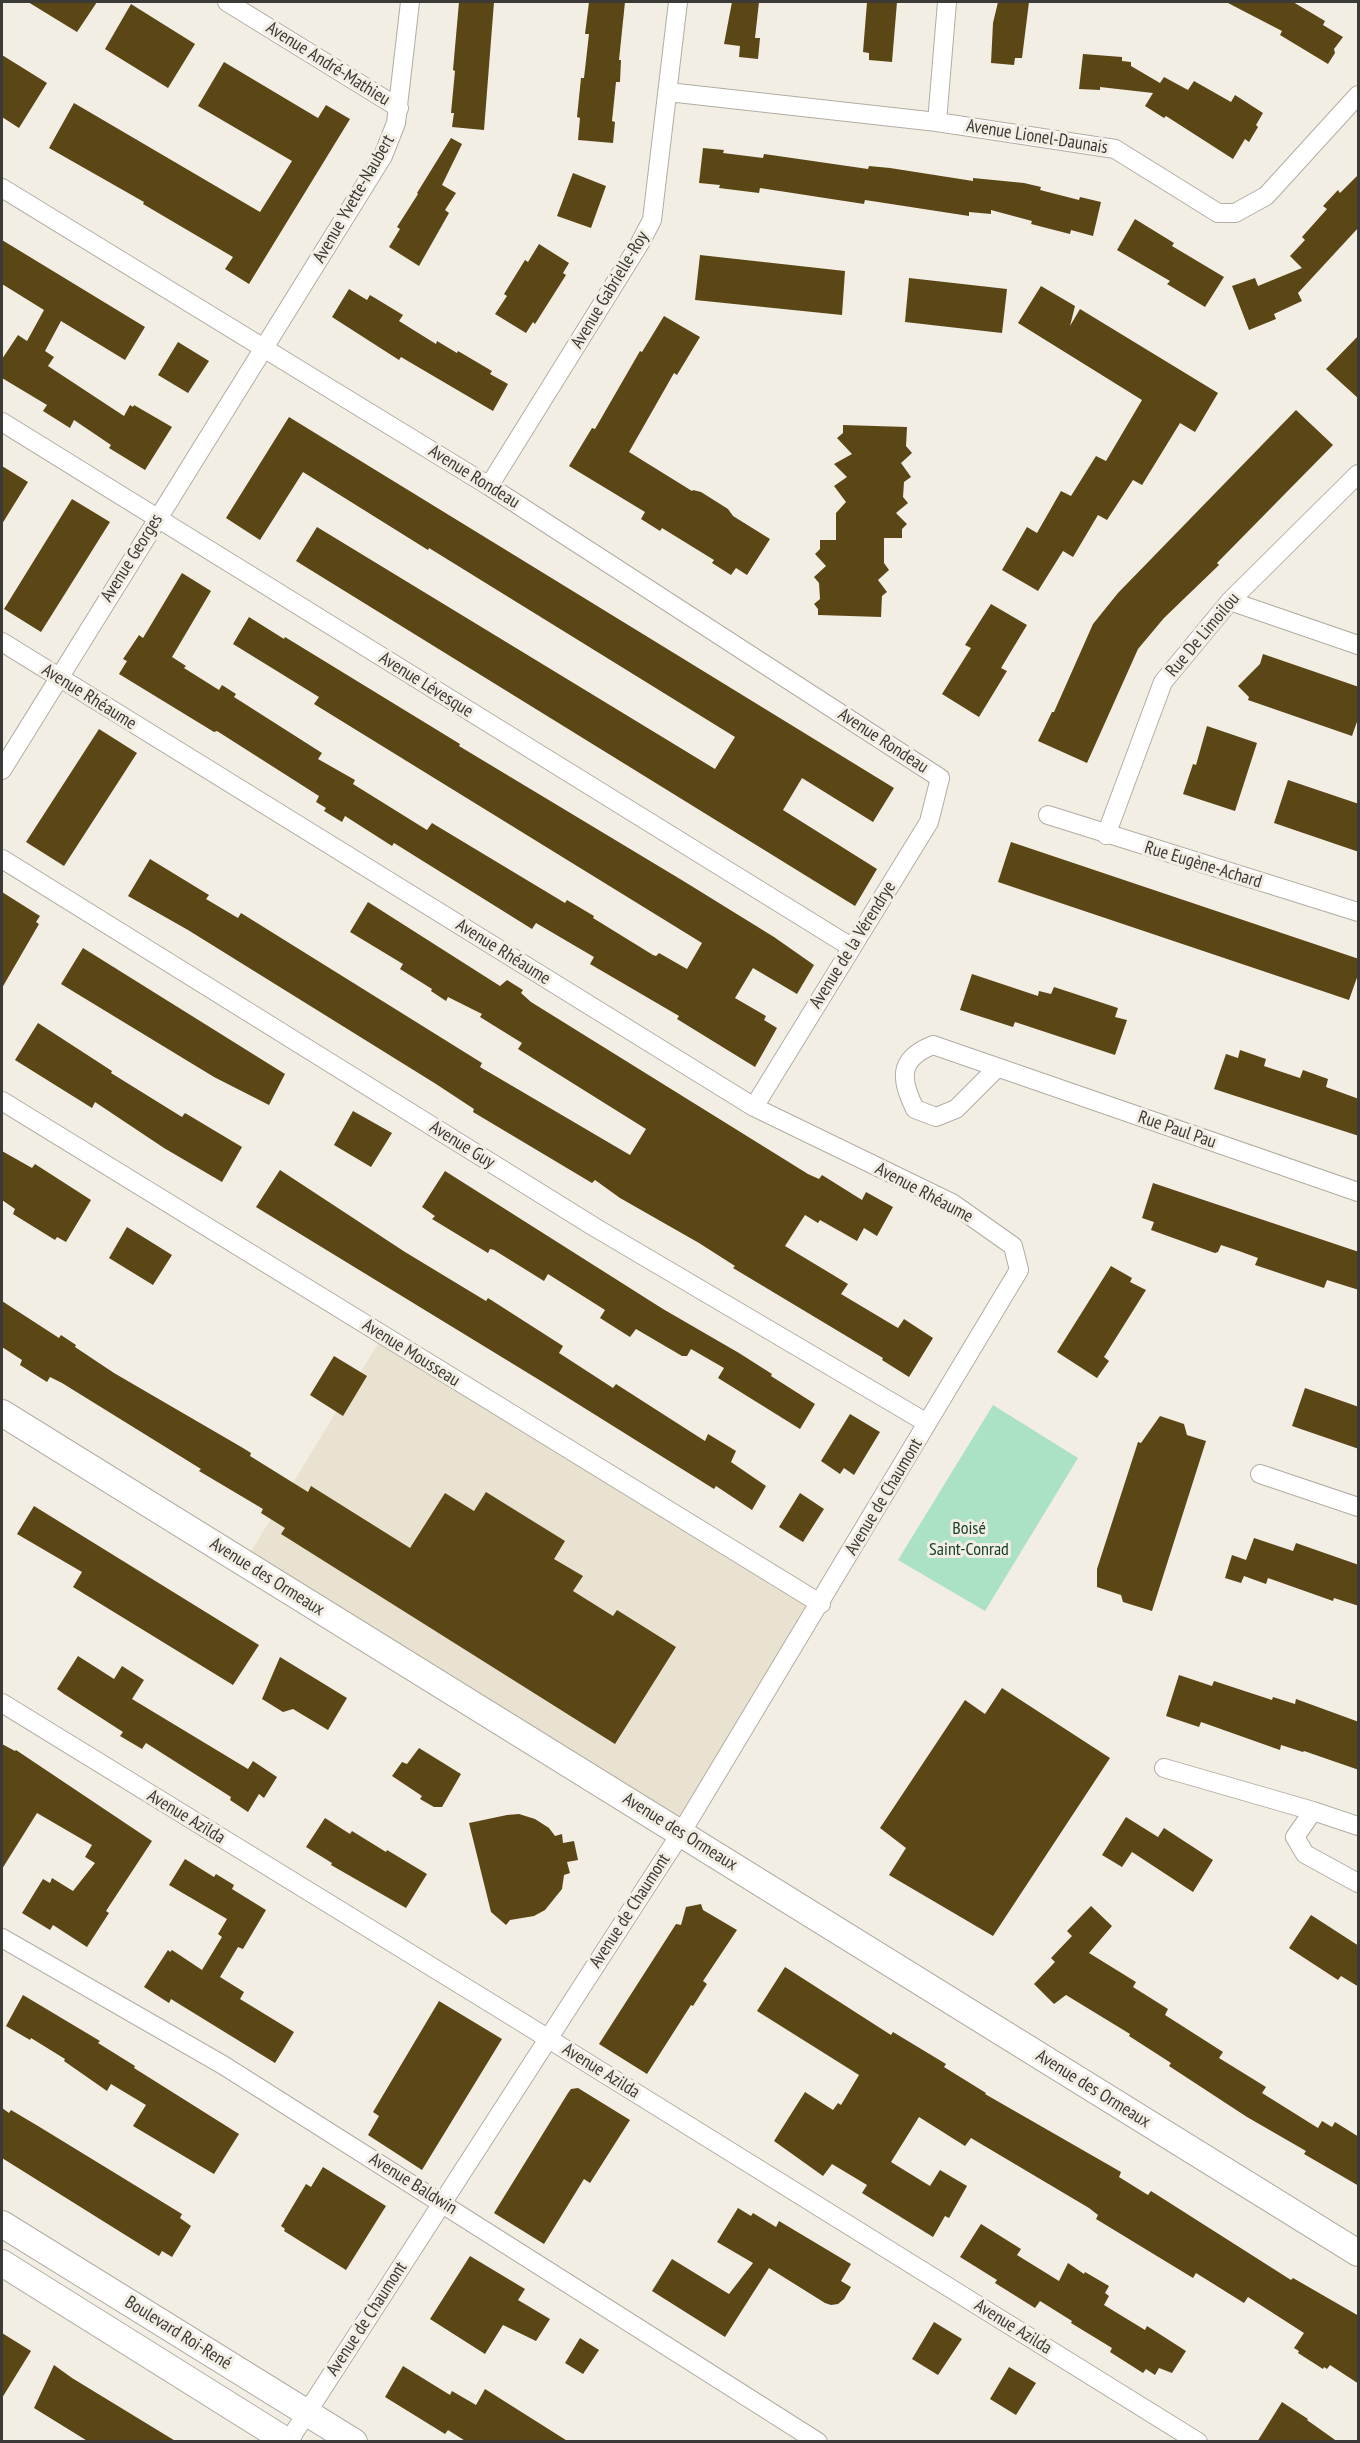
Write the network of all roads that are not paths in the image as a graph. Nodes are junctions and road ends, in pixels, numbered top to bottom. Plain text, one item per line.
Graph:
1 (227, 2) edge
2 (410, 2) edge
3 (678, 2) edge
4 (947, 2) edge
5 (668, 92) junction
6 (1359, 95) edge
7 (399, 108) junction
8 (937, 122) junction
9 (2, 188) edge
10 (265, 349) junction
11 (2, 422) edge
12 (1359, 474) edge
13 (489, 486) junction
14 (156, 518) junction
15 (1230, 601) junction
16 (2, 642) edge
17 (1359, 645) edge
18 (58, 678) junction
19 (2, 770) edge
20 (940, 778) joint
21 (1048, 815) dead end
22 (1106, 835) junction
23 (2, 859) edge
24 (1359, 912) edge
25 (851, 946) junction
26 (996, 1069) junction
27 (2, 1101) edge
28 (754, 1107) junction
29 (1359, 1192) edge
30 (1013, 1246) joint
31 (2, 1413) edge
32 (927, 1424) junction
33 (1260, 1474) dead end
34 (1359, 1507) edge
35 (820, 1604) junction
36 (2, 1703) edge
37 (1164, 1768) dead end
38 (1313, 1811) junction
39 (1359, 1826) edge
40 (681, 1833) junction
41 (1359, 1884) edge
42 (2, 1938) edge
43 (548, 2038) junction
44 (442, 2202) junction
45 (2, 2224) edge
46 (1359, 2253) edge
47 (2, 2263) edge
48 (307, 2412) junction
49 (288, 2442) edge
50 (354, 2442) edge
51 (818, 2442) edge
52 (1198, 2442) edge

1 - 7 street, Avenue André-Mathieu
2 - 7 street, Avenue Yvette-Naubert
3 - 5 street, Avenue Gabrielle-Roy
4 - 8 street
5 - 8 street, Avenue Lionel-Daunais
5 - 13 street, Avenue Gabrielle-Roy
6 - 8 street, Avenue Lionel-Daunais
7 - 10 street, Avenue Yvette-Naubert
9 - 10 street, Avenue Rondeau
10 - 13 street, Avenue Rondeau
10 - 14 street, Avenue Georges
11 - 14 street, Avenue Lévesque
12 - 15 street, Rue De Limoilou
13 - 20 street, Avenue Rondeau
14 - 18 street, Avenue Georges
14 - 25 street, Avenue Lévesque
15 - 17 street
15 - 22 street, Rue De Limoilou
16 - 18 street, Avenue Rhéaume
18 - 19 street, Avenue Georges
18 - 28 street, Avenue Rhéaume
20 - 25 street, Avenue de la Vérendrye
21 - 22 street, Rue Eugène-Achard
22 - 24 street, Rue Eugène-Achard
23 - 32 street, Avenue Guy
25 - 28 street, Avenue de la Vérendrye
26 - 26 street, Rue Paul Pau
26 - 29 street, Rue Paul Pau
27 - 35 street, Avenue Mousseau
28 - 30 street, Avenue Rhéaume
30 - 32 street, Avenue de Chaumont
31 - 40 street, Avenue des Ormeaux
32 - 35 street, Avenue de Chaumont
33 - 34 street
35 - 40 street, Avenue de Chaumont
36 - 43 street, Avenue Azilda
37 - 38 street
38 - 39 street
38 - 41 street
40 - 43 street, Avenue de Chaumont
40 - 46 street, Avenue des Ormeaux
42 - 44 street, Avenue Baldwin
43 - 44 street, Avenue de Chaumont
43 - 52 street, Avenue Azilda
44 - 48 street, Avenue de Chaumont
44 - 51 street, Avenue Baldwin
45 - 48 street, Boulevard Roi-René
47 - 49 street, Boulevard Roi-René
48 - 49 street, Avenue de Chaumont
48 - 50 street, Boulevard Roi-René

